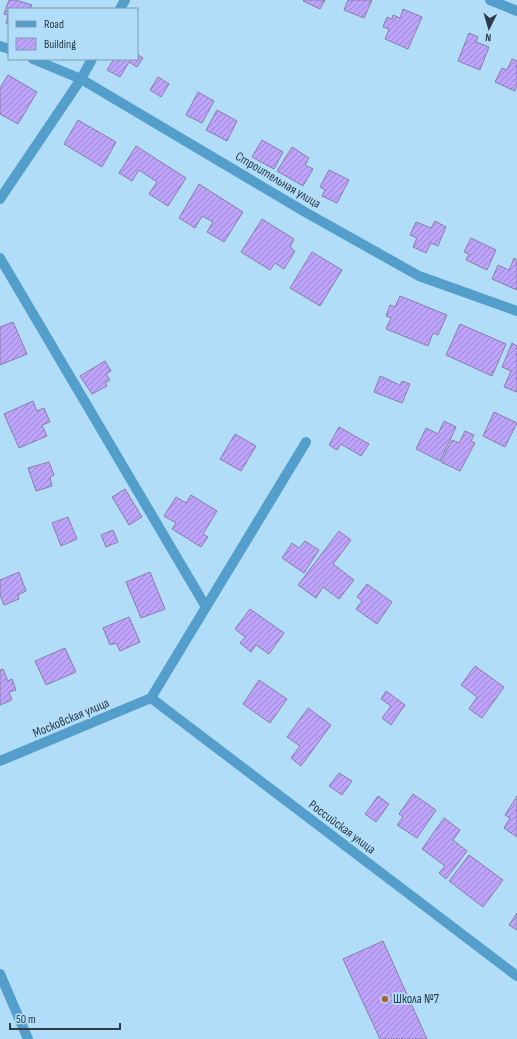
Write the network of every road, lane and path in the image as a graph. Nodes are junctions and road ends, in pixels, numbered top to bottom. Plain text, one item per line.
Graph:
1 (490, 0) edge
2 (517, 11) edge
3 (35, 60) edge
4 (91, 60) edge
5 (81, 79) junction
6 (0, 200) edge
7 (0, 258) edge
8 (517, 311) edge
9 (306, 442) dead end
10 (206, 607) junction
11 (151, 698) junction
12 (0, 761) edge
13 (0, 974) edge
14 (517, 976) edge
15 (28, 1039) edge

1 - 2 street
3 - 5 street, Строительная улица
4 - 5 street
5 - 6 street
5 - 8 street, Строительная улица
7 - 10 street
9 - 10 street
10 - 11 street
11 - 12 street, Московская улица
11 - 14 street, Российская улица
13 - 15 street

